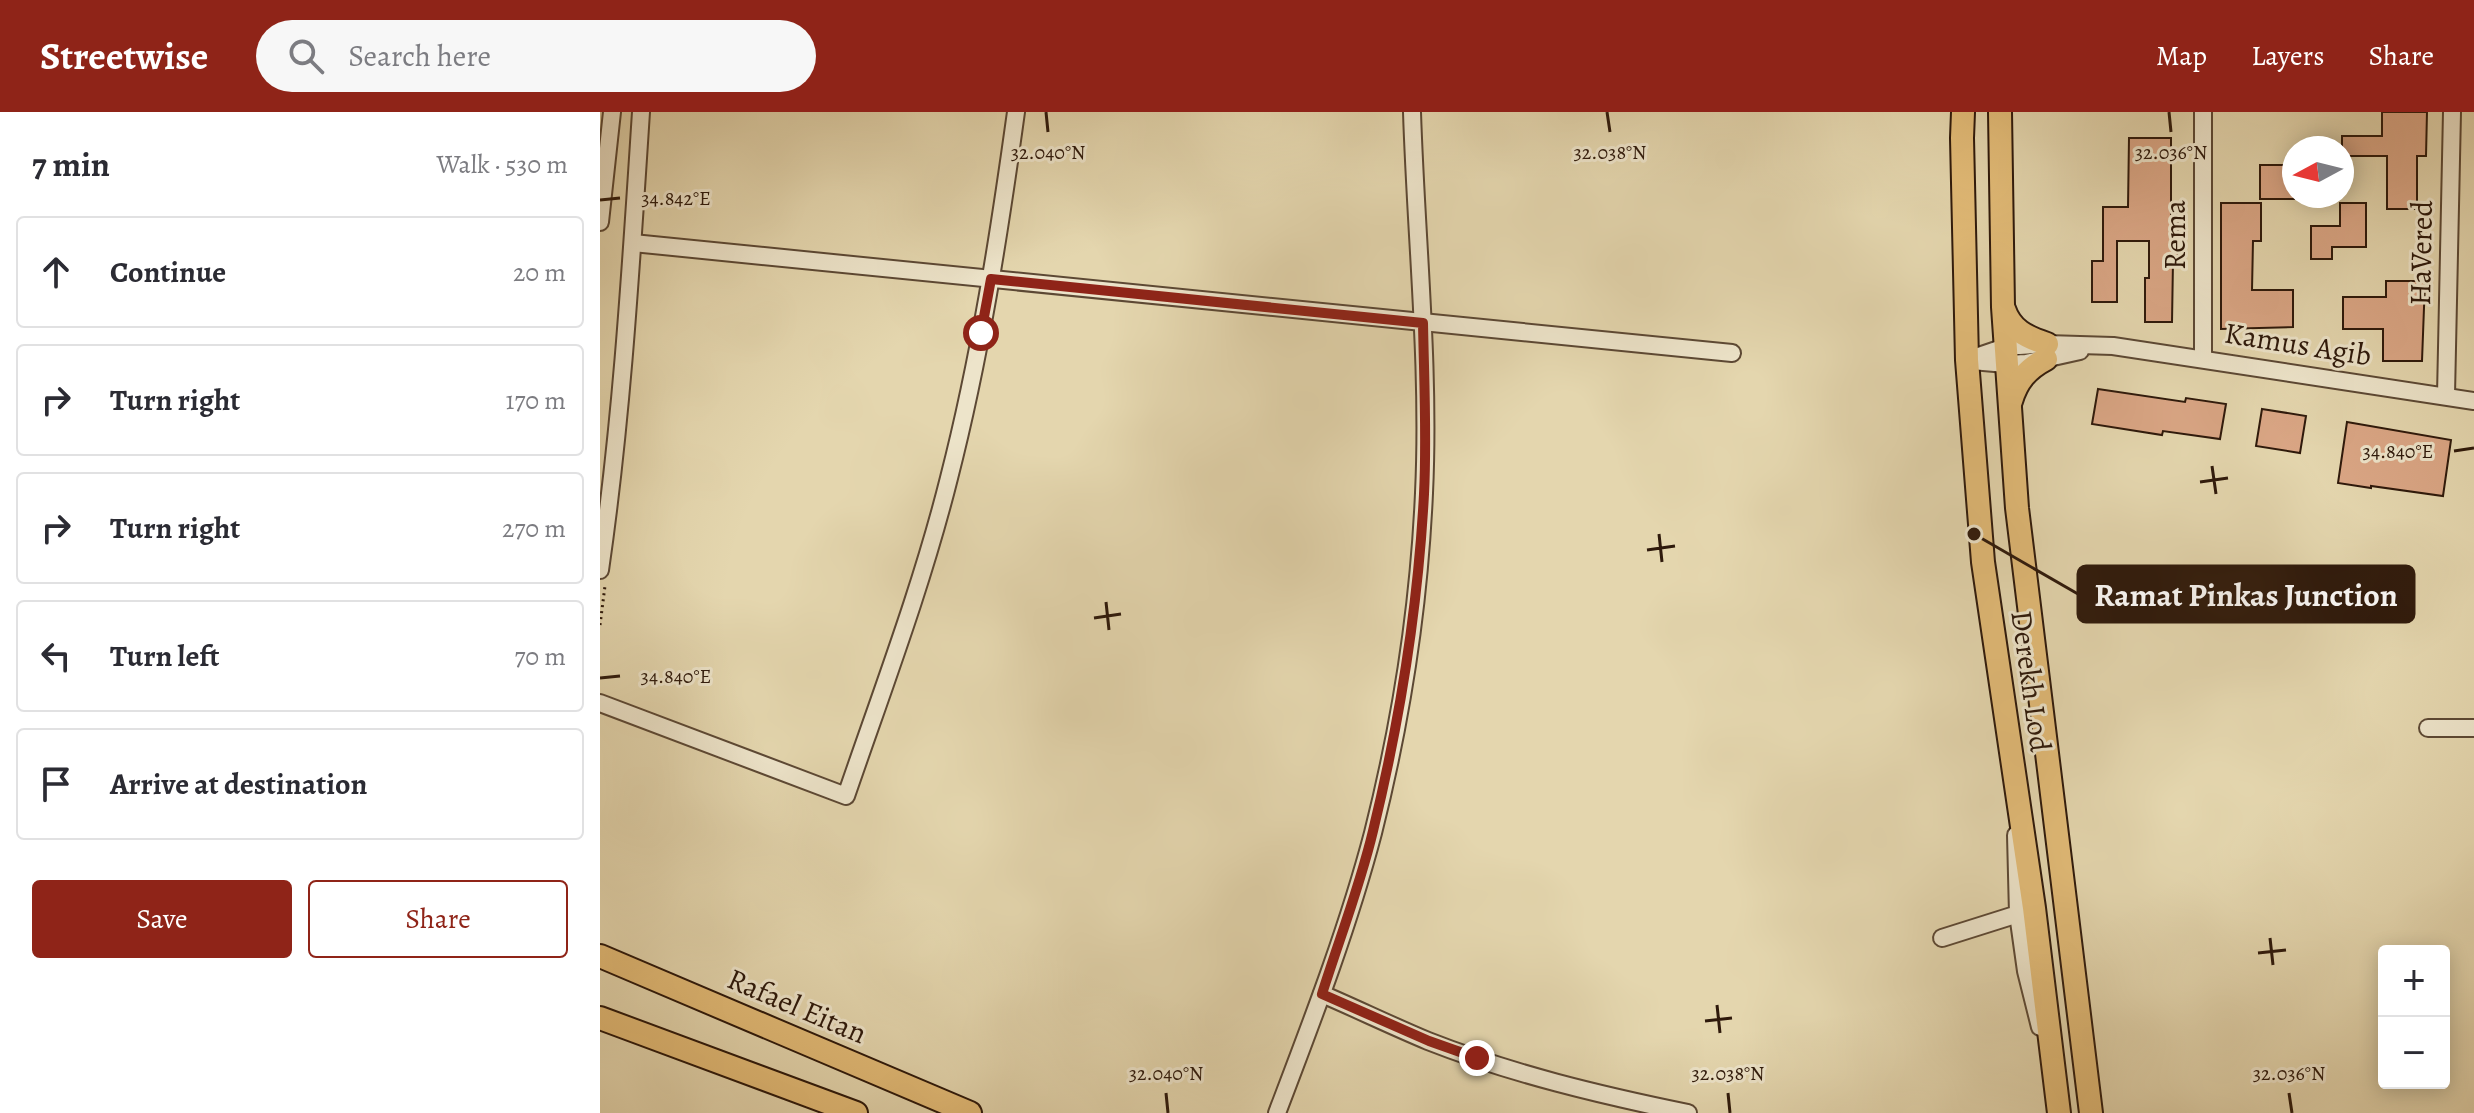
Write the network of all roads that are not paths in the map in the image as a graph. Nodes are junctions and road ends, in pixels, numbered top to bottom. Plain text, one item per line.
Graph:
1 (612, 112) edge
2 (641, 112) edge
3 (1016, 112) edge
4 (1412, 112) edge
5 (1963, 112) edge
6 (2000, 112) edge
7 (2203, 112) edge
8 (2452, 112) edge
9 (600, 222) edge
10 (633, 243) junction
11 (991, 279) junction
12 (2003, 307) junction
13 (1423, 323) junction
14 (2046, 352) junction
15 (1732, 353) dead end
16 (2005, 356) junction
17 (2203, 358) junction
18 (1967, 360) junction
19 (2446, 395) junction
20 (2474, 401) edge
21 (2009, 406) junction
22 (604, 521) edge
23 (600, 570) edge
24 (600, 703) edge
25 (2428, 728) dead end
26 (2474, 728) edge
27 (2019, 805) junction
28 (2018, 914) junction
29 (1942, 938) dead end
30 (600, 956) edge
31 (1322, 994) junction
32 (600, 1018) edge
33 (2052, 1058) junction
34 (856, 1113) edge
35 (970, 1113) edge
36 (1277, 1113) edge
37 (1688, 1113) edge
38 (2059, 1113) edge
39 (2091, 1113) edge

1 - 9 street
2 - 10 street
3 - 11 street
4 - 13 street
5 - 18 main road, Derekh Lod
6 - 12 main road, Derekh Lod
7 - 17 street, Rema
8 - 19 street, HaVered
10 - 11 street
10 - 22 street
11 - 13 street
11 - 24 street
12 - 14 main road
12 - 16 main road, Derekh Lod
13 - 15 street
13 - 31 street
14 - 16 street, Kamus Agib
14 - 17 street, Kamus Agib
14 - 21 main road
16 - 18 street, Kamus Agib
16 - 21 main road, Derekh Lod
17 - 19 street, Kamus Agib
18 - 27 main road, Derekh Lod
19 - 20 street, Kamus Agib
21 - 39 main road, Derekh Lod
22 - 23 street
25 - 26 street
27 - 28 street
27 - 33 main road, Derekh Lod
28 - 29 street
28 - 33 street
30 - 35 main road, Rafael Eitan
31 - 36 street
31 - 37 street
32 - 34 main road
33 - 38 main road, Derekh Lod

